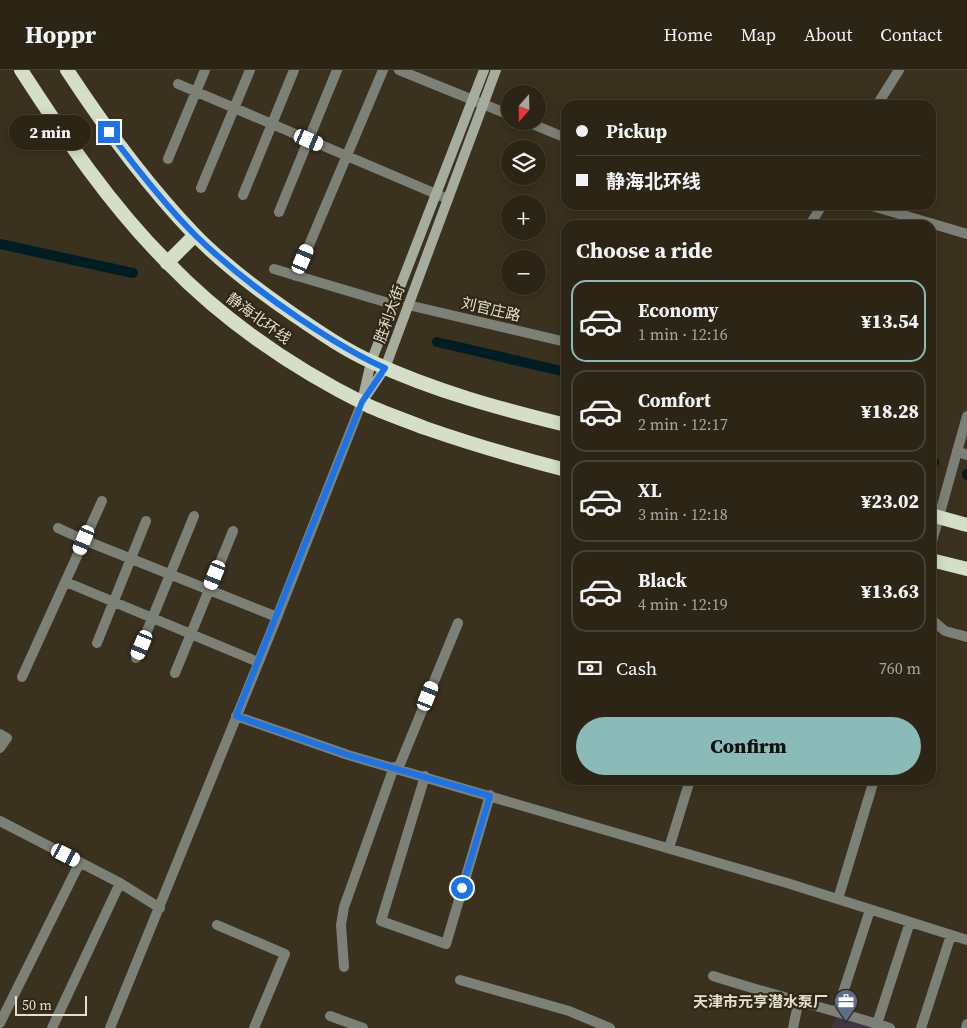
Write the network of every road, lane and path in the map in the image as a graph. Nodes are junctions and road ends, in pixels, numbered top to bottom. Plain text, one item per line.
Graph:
1 (21, 70) edge
2 (67, 70) edge
3 (205, 70) edge
4 (250, 70) edge
5 (294, 70) edge
6 (338, 70) edge
7 (382, 70) edge
8 (399, 70) edge
9 (484, 70) edge
10 (496, 70) edge
11 (899, 70) edge
12 (178, 84) dead end
13 (196, 92) junction
14 (472, 100) junction
15 (880, 100) edge
16 (483, 104) junction
17 (234, 108) junction
18 (501, 111) edge
19 (272, 124) junction
20 (546, 130) edge
21 (561, 136) edge
22 (309, 140) junction
23 (347, 156) junction
24 (168, 159) dead end
25 (201, 188) dead end
26 (435, 193) junction
27 (243, 195) dead end
28 (448, 199) junction
29 (886, 210) edge
30 (279, 212) dead end
31 (920, 220) edge
32 (936, 225) edge
33 (967, 234) edge
34 (196, 236) junction
35 (167, 263) junction
36 (274, 269) dead end
37 (296, 276) junction
38 (392, 304) junction
39 (408, 305) junction
40 (561, 341) edge
41 (371, 362) junction
42 (385, 368) junction
43 (362, 402) junction
44 (967, 416) edge
45 (561, 424) edge
46 (962, 453) edge
47 (561, 469) edge
48 (102, 501) dead end
49 (936, 514) edge
50 (194, 516) dead end
51 (936, 516) edge
52 (146, 521) dead end
53 (967, 525) edge
54 (58, 528) dead end
55 (233, 531) dead end
56 (84, 540) junction
57 (131, 559) junction
58 (936, 561) edge
59 (967, 569) edge
60 (171, 574) junction
61 (66, 582) junction
62 (209, 590) junction
63 (114, 602) junction
64 (277, 617) junction
65 (153, 618) junction
66 (458, 623) dead end
67 (936, 623) edge
68 (191, 634) junction
69 (967, 637) edge
70 (97, 644) dead end
71 (136, 658) dead end
72 (258, 662) junction
73 (176, 674) dead end
74 (22, 677) dead end
75 (236, 716) junction
76 (0, 734) edge
77 (0, 748) edge
78 (396, 768) junction
79 (425, 776) junction
80 (688, 785) edge
81 (872, 785) edge
82 (490, 796) junction
83 (0, 821) edge
84 (669, 848) junction
85 (80, 862) junction
86 (120, 884) junction
87 (838, 899) junction
88 (160, 908) junction
89 (870, 910) junction
90 (910, 922) junction
91 (217, 925) dead end
92 (951, 935) junction
93 (967, 940) edge
94 (344, 967) dead end
95 (713, 976) dead end
96 (460, 980) dead end
97 (796, 1002) junction
98 (837, 1011) junction
99 (330, 1016) dead end
100 (0, 1023) edge
101 (877, 1024) junction
102 (967, 1024) edge
103 (52, 1028) edge
104 (110, 1028) edge
105 (254, 1028) edge
106 (363, 1028) edge
107 (610, 1028) edge
108 (793, 1028) edge
109 (890, 1028) edge
110 (921, 1028) edge
111 (966, 1028) edge

1 - 35 highway, 静海北环线
2 - 34 highway, 静海北环线
3 - 13 street
4 - 17 street
5 - 19 street
6 - 22 street
7 - 23 street
8 - 14 street
9 - 14 main road, 胜利大街
10 - 16 main road, 胜利大街
11 - 15 street
12 - 13 street
13 - 17 street
13 - 24 street
14 - 16 street
14 - 26 main road, 胜利大街
16 - 18 street
16 - 28 main road, 胜利大街
17 - 19 street
17 - 25 street
19 - 22 street
19 - 27 street
20 - 21 street
22 - 23 street
22 - 30 street
23 - 26 street
23 - 37 street
26 - 28 street
26 - 38 main road, 胜利大街
28 - 39 main road, 胜利大街
29 - 31 street
32 - 33 street
34 - 35 highway
34 - 41 highway, 静海北环线
35 - 43 highway, 静海北环线
36 - 37 street
37 - 38 street
38 - 41 main road, 胜利大街
39 - 40 street, 刘官庄路
39 - 42 main road, 胜利大街
41 - 42 highway, 静海北环线
41 - 43 main road, 胜利大街
42 - 43 main road, 胜利大街
42 - 45 highway, 静海北环线
43 - 47 highway, 静海北环线
43 - 64 street
44 - 46 street
46 - 49 street
48 - 56 street
50 - 60 street
51 - 53 highway
52 - 57 street
54 - 56 street
55 - 62 street
56 - 57 street
56 - 61 street
57 - 60 street
57 - 63 street
58 - 59 highway
60 - 62 street
60 - 65 street
61 - 63 street
61 - 74 street
62 - 64 street
62 - 68 street
63 - 65 street
63 - 70 street
64 - 72 street
65 - 68 street
65 - 71 street
66 - 78 street
67 - 69 street
68 - 72 street
68 - 73 street
72 - 75 street
75 - 78 street
75 - 88 street
76 - 77 street
78 - 79 street
78 - 94 street
79 - 82 street
79 - 82 street
80 - 84 street
81 - 87 street
82 - 84 street
83 - 85 street
84 - 87 street
85 - 86 street
85 - 100 street
86 - 88 street
86 - 103 street
87 - 89 street
88 - 104 street
89 - 90 street
89 - 98 street
90 - 92 street
90 - 101 street
91 - 105 street
92 - 93 street
92 - 110 street
95 - 97 street
96 - 107 street
97 - 98 street
97 - 108 street
98 - 101 street
99 - 106 street
101 - 109 street
102 - 111 street

